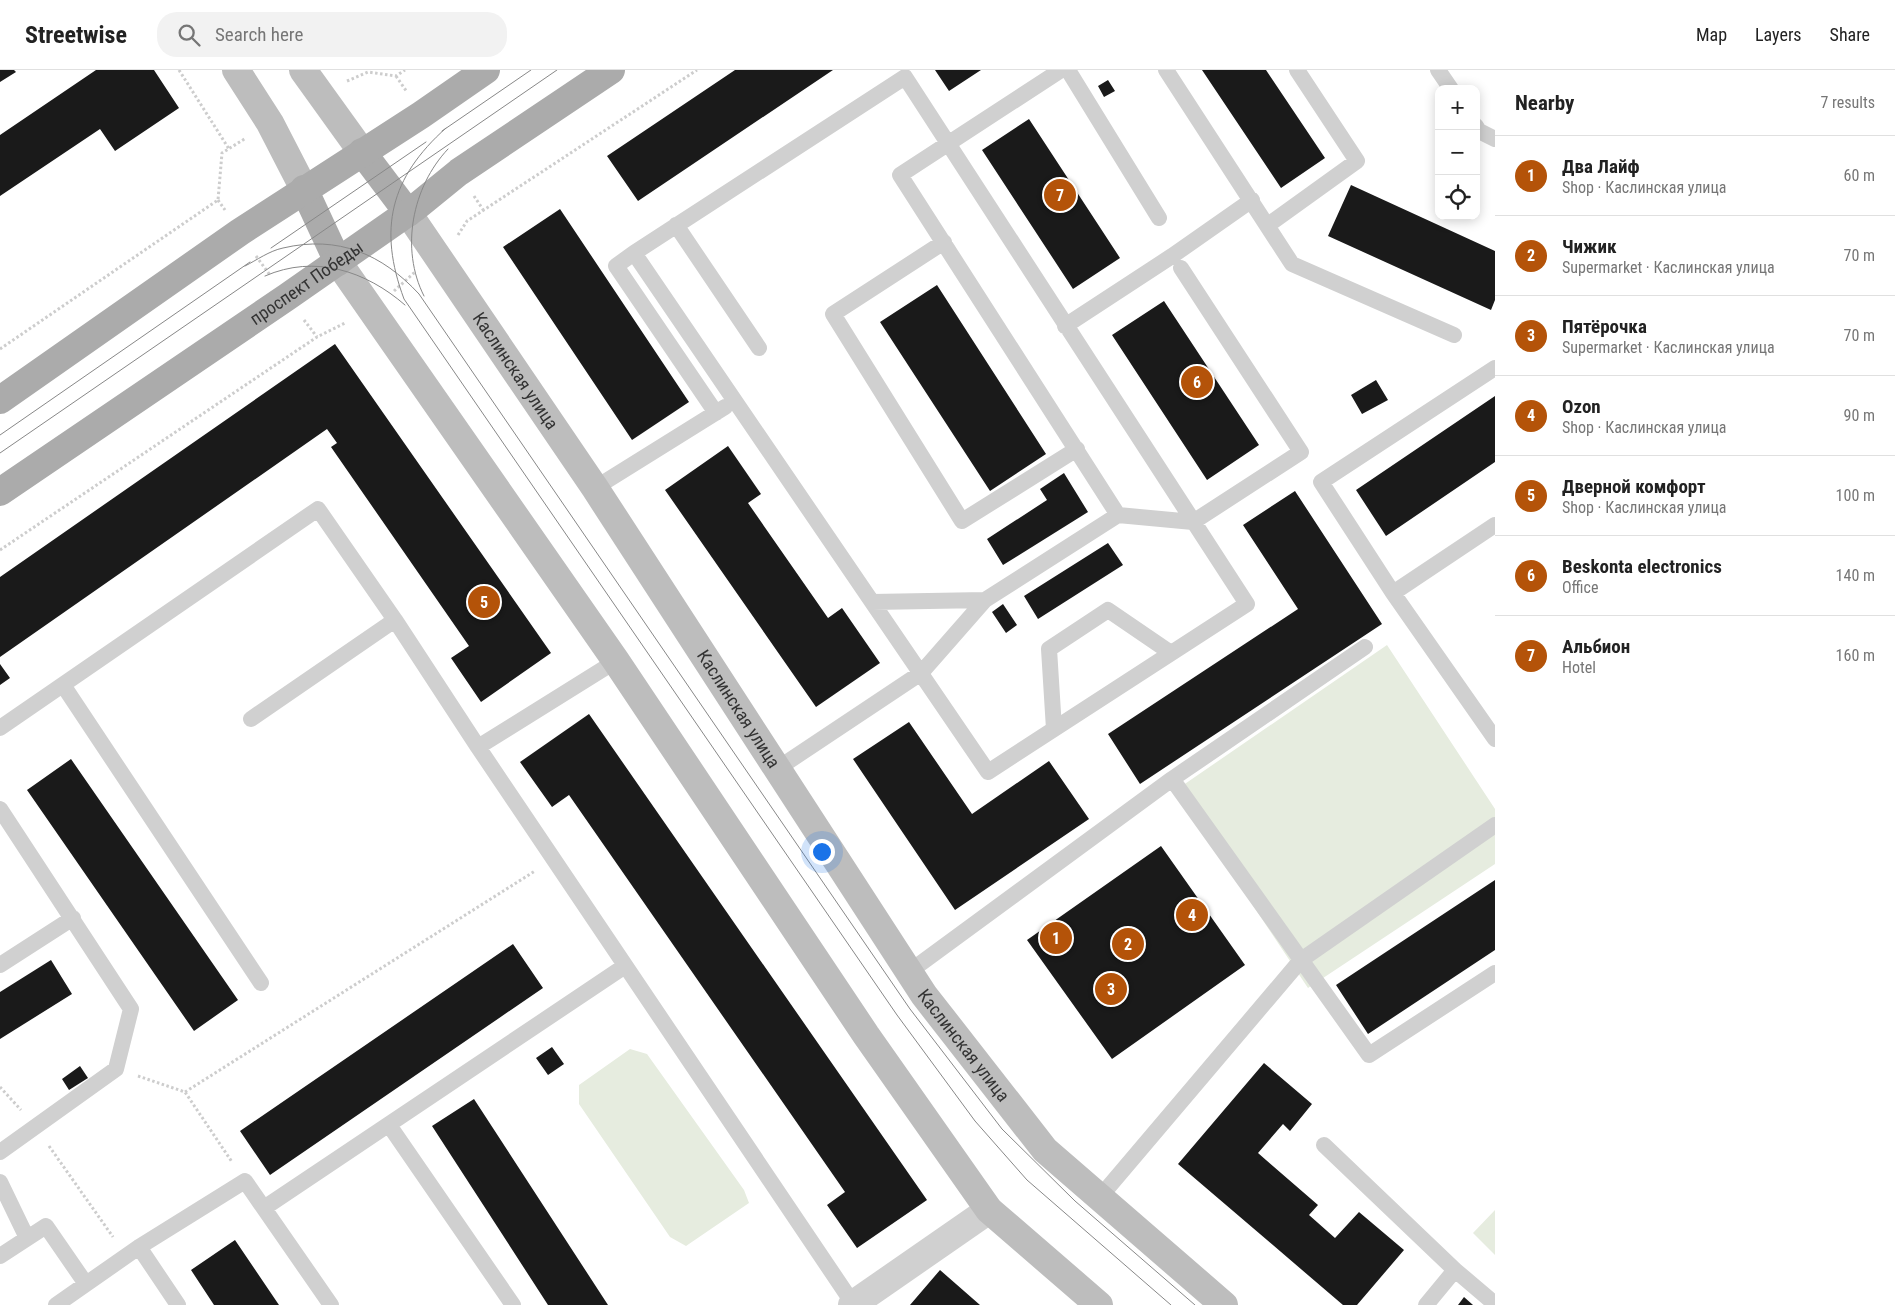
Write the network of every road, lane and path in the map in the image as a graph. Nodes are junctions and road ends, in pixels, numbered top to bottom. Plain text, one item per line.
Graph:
1 (179, 70) edge
2 (236, 70) edge
3 (303, 70) edge
4 (405, 70) edge
5 (486, 70) edge
6 (611, 70) edge
7 (1061, 70) edge
8 (1068, 70) edge
9 (1166, 70) edge
10 (1297, 70) edge
11 (1438, 70) edge
12 (367, 71) edge
13 (903, 73) edge
14 (396, 76) junction
15 (1448, 85) edge
16 (319, 93) junction
17 (421, 115) junction
18 (270, 123) junction
19 (1479, 130) edge
20 (1495, 139) edge
21 (948, 144) junction
22 (229, 149) junction
23 (362, 152) junction
24 (459, 172) junction
25 (304, 190) junction
26 (218, 200) junction
27 (1252, 200) junction
28 (484, 211) dead end
29 (408, 212) junction
30 (1159, 218) dead end
31 (676, 225) junction
32 (1268, 225) junction
33 (240, 232) junction
34 (944, 242) junction
35 (634, 252) junction
36 (338, 262) junction
37 (1180, 268) dead end
38 (287, 297) junction
39 (1065, 326) junction
40 (1454, 335) dead end
41 (317, 337) dead end
42 (759, 348) dead end
43 (0, 349) edge
44 (1495, 368) edge
45 (0, 400) edge
46 (735, 401) junction
47 (716, 413) junction
48 (1076, 449) junction
49 (595, 488) junction
50 (0, 492) edge
51 (1118, 515) junction
52 (1193, 522) junction
53 (1495, 525) edge
54 (1393, 592) junction
55 (985, 600) junction
56 (872, 602) junction
57 (395, 620) junction
58 (1364, 647) dead end
59 (1171, 653) junction
60 (616, 661) junction
61 (921, 674) junction
62 (63, 684) junction
63 (251, 719) dead end
64 (0, 728) edge
65 (1054, 729) junction
66 (1495, 739) edge
67 (478, 747) junction
68 (777, 769) junction
69 (1172, 778) junction
70 (0, 809) edge
71 (1495, 825) edge
72 (554, 859) junction
73 (73, 918) junction
74 (1301, 960) junction
75 (0, 965) edge
76 (625, 966) junction
77 (909, 972) junction
78 (1495, 973) edge
79 (261, 982) dead end
80 (116, 1069) junction
81 (0, 1087) edge
82 (185, 1092) junction
83 (388, 1125) junction
84 (36, 1126) junction
85 (1324, 1145) dead end
86 (0, 1152) edge
87 (245, 1181) junction
88 (0, 1182) edge
89 (1100, 1197) junction
90 (264, 1208) junction
91 (989, 1210) junction
92 (27, 1238) junction
93 (132, 1252) junction
94 (0, 1256) edge
95 (1455, 1270) junction
96 (86, 1284) junction
97 (1495, 1304) edge
98 (56, 1305) edge
99 (178, 1305) edge
100 (330, 1305) edge
101 (513, 1305) edge
102 (853, 1305) edge
103 (1099, 1305) edge
104 (1224, 1305) edge
105 (1426, 1305) edge

1 - 22 path
2 - 18 main road
3 - 16 main road, Каслинская улица
4 - 14 path
5 - 17 main road
6 - 24 main road, проспект Победы
7 - 21 lane
8 - 30 lane
9 - 27 lane
10 - 32 lane
11 - 15 lane
12 - 14 path
12 - 16 path
13 - 21 lane
13 - 31 lane
14 - 17 path
16 - 23 main road, Каслинская улица
17 - 23 main road
18 - 22 path
18 - 25 main road
19 - 20 lane
21 - 34 lane
21 - 39 lane
22 - 26 path
23 - 25 main road
23 - 29 main road, Каслинская улица
24 - 28 path
24 - 29 main road, проспект Победы
25 - 33 main road
25 - 36 main road
26 - 33 path
26 - 43 path
27 - 32 lane
27 - 39 lane
29 - 36 main road, проспект Победы
29 - 49 main road, Каслинская улица
31 - 35 lane
31 - 42 lane
32 - 40 lane
33 - 38 path
33 - 45 main road
34 - 48 lane
34 - 48 lane
35 - 46 lane
35 - 47 lane
36 - 38 main road, проспект Победы
36 - 60 main road
37 - 52 lane
38 - 41 path
38 - 50 main road, проспект Победы
39 - 52 lane
44 - 54 lane
46 - 47 lane
46 - 56 lane
47 - 49 lane
48 - 51 lane
49 - 68 main road, Каслинская улица
51 - 52 lane
51 - 55 lane
52 - 59 lane
53 - 54 lane
54 - 66 lane
55 - 56 lane
55 - 61 lane
56 - 61 lane
57 - 62 lane
57 - 63 lane
57 - 67 lane
58 - 69 lane
59 - 65 lane
59 - 65 lane
60 - 67 lane
60 - 91 main road
61 - 65 lane
61 - 68 lane
62 - 64 lane
62 - 79 lane
67 - 72 lane
68 - 77 main road, Каслинская улица
69 - 74 lane
69 - 77 lane
70 - 73 lane
71 - 74 lane
72 - 76 lane
72 - 82 path
73 - 75 lane
73 - 80 lane
74 - 78 lane
74 - 89 lane
76 - 83 lane
76 - 102 lane
77 - 89 main road, Каслинская улица
80 - 82 path
80 - 84 lane
81 - 84 path
82 - 87 path
83 - 90 lane
83 - 101 lane
84 - 86 lane
84 - 93 path
85 - 95 lane
87 - 90 lane
87 - 93 lane
88 - 92 lane
89 - 104 main road, Каслинская улица
90 - 100 lane
91 - 102 street
91 - 103 main road
92 - 94 lane
92 - 96 lane
93 - 96 lane
93 - 99 lane
95 - 97 lane
95 - 105 lane
96 - 98 lane

